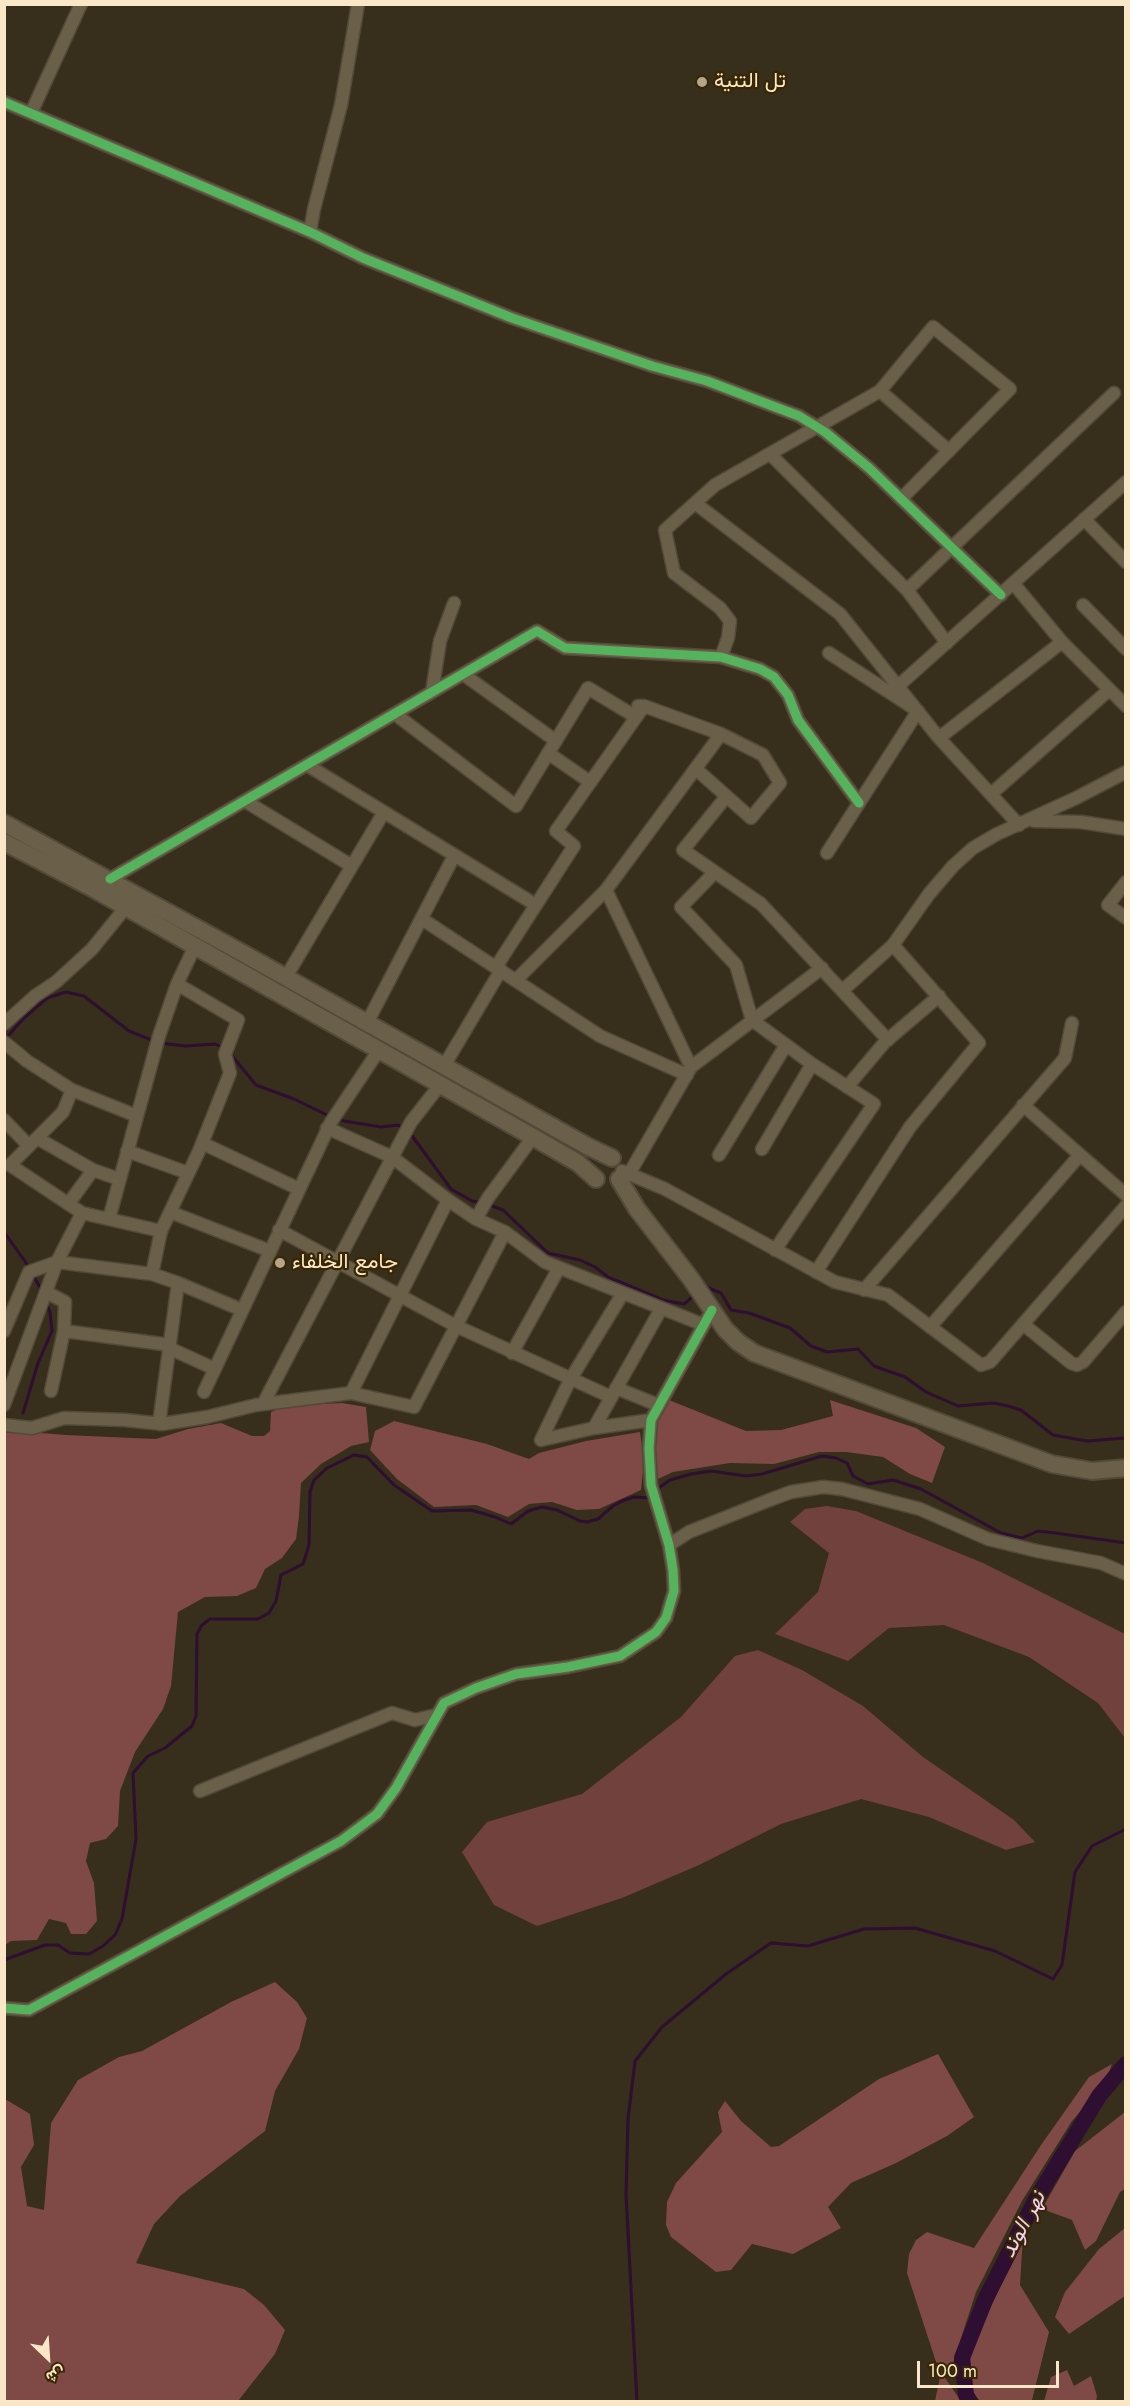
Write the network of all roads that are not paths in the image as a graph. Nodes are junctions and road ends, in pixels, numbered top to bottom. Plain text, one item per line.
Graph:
1 (81, 4) edge
2 (358, 4) edge
3 (4, 102) edge
4 (31, 113) junction
5 (310, 232) junction
6 (880, 391) junction
7 (1114, 393) dead end
8 (818, 428) junction
9 (949, 451) junction
10 (770, 454) junction
11 (1125, 482) edge
12 (902, 498) junction
13 (695, 502) junction
14 (1084, 519) junction
15 (953, 547) junction
16 (1125, 562) edge
17 (1013, 583) junction
18 (907, 590) junction
19 (1001, 595) junction
20 (454, 603) dead end
21 (1083, 605) dead end
22 (1062, 642) junction
23 (947, 644) junction
24 (1125, 649) edge
25 (829, 652) dead end
26 (721, 657) junction
27 (463, 674) junction
28 (897, 687) junction
29 (1109, 690) junction
30 (432, 692) junction
31 (644, 706) junction
32 (1125, 706) edge
33 (619, 707) junction
34 (918, 711) junction
35 (394, 714) junction
36 (636, 717) junction
37 (722, 734) junction
38 (939, 738) junction
39 (556, 741) junction
40 (548, 753) junction
41 (307, 765) junction
42 (696, 769) junction
43 (1125, 772) edge
44 (590, 782) junction
45 (991, 794) junction
46 (726, 797) junction
47 (245, 801) junction
48 (859, 803) junction
49 (384, 812) junction
50 (4, 823) edge
51 (1023, 823) junction
52 (1125, 829) edge
53 (4, 842) edge
54 (827, 853) dead end
55 (454, 856) junction
56 (352, 866) junction
57 (714, 873) junction
58 (110, 879) junction
59 (1125, 882) edge
60 (606, 890) junction
61 (536, 905) junction
62 (126, 907) junction
63 (1125, 918) edge
64 (422, 919) junction
65 (228, 945) junction
66 (894, 945) junction
67 (195, 946) junction
68 (247, 955) junction
69 (219, 959) junction
70 (498, 968) junction
71 (822, 968) junction
72 (238, 970) junction
73 (286, 977) junction
74 (516, 980) junction
75 (177, 984) junction
76 (843, 990) junction
77 (939, 996) junction
78 (752, 1020) junction
79 (367, 1023) junction
80 (1071, 1023) dead end
81 (4, 1024) edge
82 (888, 1040) junction
83 (6, 1044) edge
84 (786, 1045) junction
85 (379, 1050) junction
86 (812, 1064) junction
87 (444, 1066) junction
88 (689, 1071) junction
89 (440, 1085) junction
90 (847, 1087) junction
91 (72, 1090) junction
92 (1023, 1105) junction
93 (137, 1116) junction
94 (4, 1120) edge
95 (331, 1121) junction
96 (534, 1137) junction
97 (33, 1142) junction
98 (202, 1143) junction
99 (762, 1149) dead end
100 (127, 1151) junction
101 (719, 1155) dead end
102 (1080, 1155) junction
103 (392, 1157) junction
104 (93, 1170) junction
105 (188, 1173) junction
106 (614, 1174) junction
107 (119, 1179) junction
108 (299, 1189) junction
109 (1125, 1195) edge
110 (448, 1200) junction
111 (69, 1203) junction
112 (1125, 1206) edge
113 (170, 1212) junction
114 (82, 1213) junction
115 (109, 1219) junction
116 (476, 1219) junction
117 (279, 1230) junction
118 (161, 1231) junction
119 (505, 1232) junction
120 (775, 1250) junction
121 (270, 1251) junction
122 (57, 1262) junction
123 (338, 1262) junction
124 (559, 1268) junction
125 (816, 1272) junction
126 (152, 1274) junction
127 (178, 1283) junction
128 (864, 1290) junction
129 (46, 1292) junction
130 (623, 1293) junction
131 (399, 1295) junction
132 (661, 1309) junction
133 (242, 1310) junction
134 (708, 1312) junction
135 (1125, 1312) edge
136 (1023, 1324) junction
137 (456, 1326) junction
138 (930, 1327) junction
139 (4, 1331) edge
140 (64, 1331) junction
141 (169, 1347) junction
142 (512, 1353) junction
143 (215, 1369) junction
144 (570, 1380) junction
145 (51, 1390) dead end
146 (204, 1392) dead end
147 (613, 1392) junction
148 (351, 1393) junction
149 (4, 1404) edge
150 (263, 1404) junction
151 (658, 1406) junction
152 (651, 1420) junction
153 (159, 1424) junction
154 (4, 1425) edge
155 (594, 1428) junction
156 (1125, 1468) edge
157 (669, 1545) junction
158 (1125, 1574) edge
159 (436, 1715) junction
160 (200, 1791) dead end
161 (4, 2008) edge

1 - 4 street
2 - 5 street
3 - 4 street
4 - 5 street
5 - 8 street
6 - 8 street
6 - 9 street
6 - 9 street
7 - 15 street
8 - 10 street
8 - 12 street
9 - 12 street
10 - 13 street
10 - 18 street
11 - 14 street
12 - 15 street
13 - 26 street
13 - 28 street
14 - 16 street
14 - 17 street
15 - 18 street
15 - 19 street
17 - 19 street
17 - 22 street
18 - 23 street
19 - 23 street
20 - 30 street
21 - 24 street
22 - 29 street
22 - 38 street
23 - 28 street
25 - 34 street
26 - 27 street
26 - 48 street
27 - 30 street
27 - 39 street
28 - 34 street
29 - 32 street
29 - 45 street
30 - 35 street
31 - 33 street
31 - 36 street
31 - 37 street
33 - 36 street
33 - 39 street
34 - 38 street
34 - 48 street
35 - 40 street
35 - 41 street
36 - 44 street
37 - 42 street
37 - 46 street
38 - 45 street
39 - 40 street
40 - 44 street
41 - 47 street
41 - 49 street
42 - 46 street
42 - 60 street
43 - 51 street
44 - 61 street
45 - 51 street
46 - 57 street
47 - 56 street
47 - 58 street
48 - 54 street
49 - 55 street
49 - 56 street
50 - 58 main road
51 - 52 street
51 - 66 street
53 - 62 main road
55 - 61 street
55 - 64 street
56 - 73 street
57 - 71 street
57 - 78 street
58 - 65 main road
59 - 63 street
60 - 74 street
60 - 88 street
61 - 70 street
62 - 67 main road
62 - 81 street
64 - 70 street
64 - 79 street
65 - 68 main road
65 - 69 main road
66 - 76 street
66 - 77 street
67 - 69 main road
67 - 75 street
68 - 72 main road
68 - 73 main road
69 - 72 main road
70 - 74 street
70 - 87 street
71 - 76 street
71 - 78 street
72 - 85 main road
73 - 79 main road
74 - 88 street
75 - 93 street
75 - 98 street
76 - 82 street
77 - 82 street
77 - 125 street
78 - 84 street
78 - 88 street
79 - 87 main road
80 - 92 street
82 - 90 street
83 - 91 street
84 - 86 street
84 - 101 street
85 - 89 main road
85 - 95 street
86 - 90 street
86 - 99 street
87 - 106 main road
88 - 106 street
89 - 96 main road
89 - 103 street
90 - 120 street
91 - 93 street
91 - 97 street
92 - 102 street
92 - 128 street
93 - 100 street
94 - 97 street
95 - 103 street
95 - 108 street
96 - 106 main road
96 - 116 street
97 - 104 street
97 - 111 street
98 - 105 street
98 - 108 street
100 - 105 street
100 - 107 street
102 - 109 street
102 - 138 street
103 - 110 street
103 - 123 street
104 - 107 street
104 - 111 street
105 - 113 street
106 - 120 street
106 - 134 main road
107 - 115 street
108 - 117 street
110 - 116 street
110 - 131 street
111 - 114 street
112 - 136 street
113 - 118 street
113 - 121 street
114 - 115 street
114 - 122 street
115 - 118 street
116 - 119 street
117 - 121 street
117 - 123 street
118 - 126 street
119 - 124 street
119 - 137 street
120 - 125 street
121 - 133 street
122 - 126 street
122 - 129 street
122 - 139 street
123 - 131 street
123 - 150 street
124 - 130 street
124 - 142 street
125 - 128 street
126 - 127 street
127 - 133 street
127 - 141 street
128 - 138 street
129 - 140 street
129 - 149 street
130 - 132 street
130 - 144 street
131 - 137 street
131 - 148 street
132 - 134 street
132 - 147 street
133 - 143 street
134 - 151 street
134 - 156 main road
135 - 136 street
136 - 138 street
137 - 142 street
137 - 148 street
140 - 141 street
140 - 145 street
141 - 143 street
141 - 153 street
142 - 144 street
143 - 146 street
144 - 147 street
144 - 155 street
147 - 151 street
147 - 155 street
148 - 150 street
150 - 153 street
151 - 152 street
152 - 155 street
152 - 157 street
153 - 154 street
157 - 158 street
157 - 159 street
159 - 160 street
159 - 161 street

